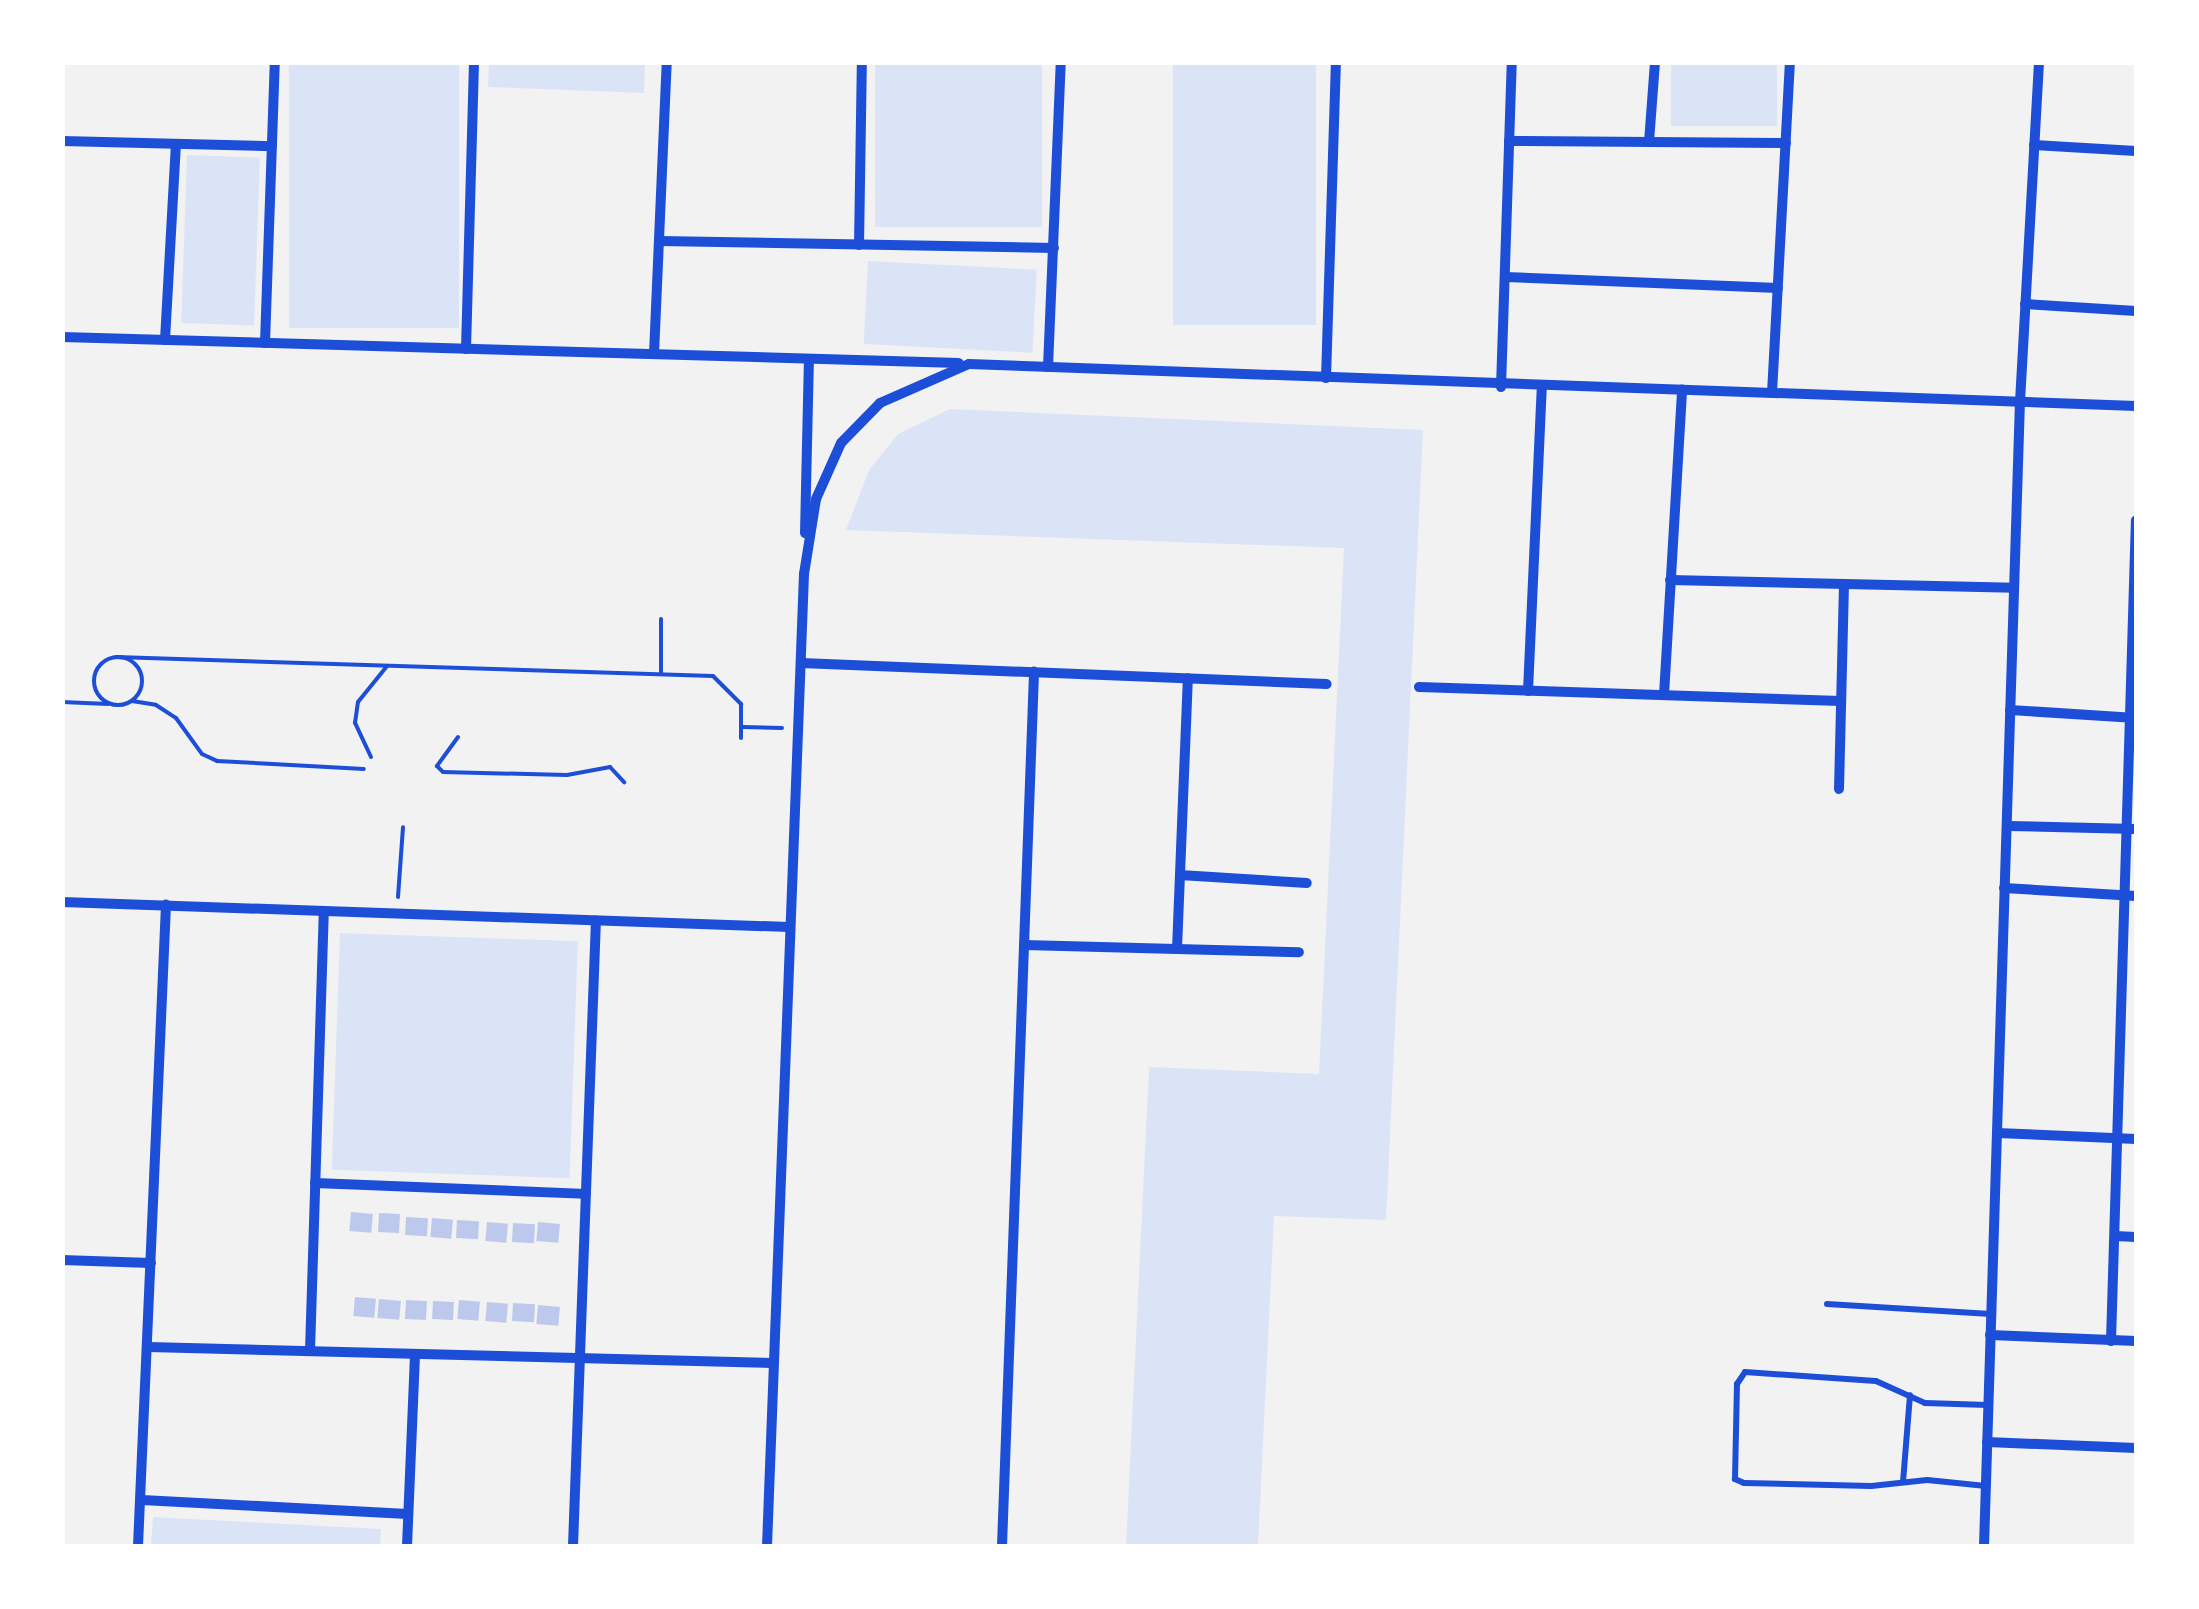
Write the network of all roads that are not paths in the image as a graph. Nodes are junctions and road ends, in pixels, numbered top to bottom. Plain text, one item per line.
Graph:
1 (275, 62) edge
2 (474, 62) edge
3 (667, 62) edge
4 (862, 62) edge
5 (1061, 62) edge
6 (1336, 62) edge
7 (1512, 62) edge
8 (1655, 62) edge
9 (1790, 62) edge
10 (2039, 62) edge
11 (62, 141) edge
12 (1510, 141) junction
13 (1649, 142) junction
14 (1786, 143) junction
15 (176, 144) junction
16 (2034, 145) junction
17 (272, 146) junction
18 (2136, 150) edge
19 (659, 240) junction
20 (858, 245) junction
21 (1054, 248) junction
22 (1505, 277) junction
23 (1778, 288) junction
24 (2025, 304) junction
25 (2136, 311) edge
26 (62, 337) edge
27 (165, 340) junction
28 (264, 343) junction
29 (466, 349) junction
30 (654, 354) junction
31 (809, 359) junction
32 (970, 364) junction
33 (1048, 367) junction
34 (1326, 378) junction
35 (1501, 386) junction
36 (1542, 386) junction
37 (1682, 390) junction
38 (1772, 393) junction
39 (2020, 402) junction
40 (2136, 406) edge
41 (2136, 522) edge
42 (804, 574) junction
43 (1670, 580) junction
44 (1844, 584) junction
45 (2014, 588) junction
46 (801, 663) junction
47 (1034, 672) junction
48 (1188, 678) junction
49 (1327, 684) dead end
50 (1419, 687) dead end
51 (1528, 691) junction
52 (1664, 695) junction
53 (1841, 701) junction
54 (2010, 710) junction
55 (2134, 718) edge
56 (1839, 789) dead end
57 (2008, 826) junction
58 (2134, 829) edge
59 (1180, 875) junction
60 (1307, 883) dead end
61 (2004, 888) junction
62 (2133, 895) edge
63 (62, 902) edge
64 (166, 905) junction
65 (324, 911) junction
66 (596, 920) junction
67 (790, 927) junction
68 (1024, 945) junction
69 (1177, 949) junction
70 (1299, 952) dead end
71 (2131, 989) edge
72 (1996, 1133) junction
73 (2119, 1138) junction
74 (2136, 1139) edge
75 (315, 1183) junction
76 (586, 1194) junction
77 (2115, 1236) junction
78 (2136, 1237) edge
79 (62, 1260) edge
80 (151, 1264) junction
81 (1827, 1304) dead end
82 (1991, 1314) junction
83 (1990, 1335) junction
84 (2111, 1340) junction
85 (2136, 1342) edge
86 (148, 1347) junction
87 (310, 1352) junction
88 (415, 1354) junction
89 (580, 1358) junction
90 (774, 1363) junction
91 (1910, 1394) junction
92 (1988, 1405) junction
93 (1987, 1442) junction
94 (2136, 1448) edge
95 (1903, 1482) junction
96 (1986, 1486) junction
97 (142, 1500) junction
98 (408, 1514) junction
99 (138, 1546) edge
100 (407, 1546) edge
101 (573, 1546) edge
102 (769, 1546) edge
103 (1002, 1546) edge
104 (1984, 1546) edge

1 - 17 street
2 - 29 street
3 - 19 street
4 - 20 street
5 - 21 street
6 - 34 street
7 - 12 street
8 - 13 street
9 - 14 street
10 - 16 street
11 - 15 street
12 - 13 street
12 - 22 street
13 - 14 street
14 - 23 street
15 - 17 street
15 - 27 street
16 - 18 street
16 - 24 street
17 - 28 street
19 - 20 street
19 - 30 street
20 - 21 street
21 - 33 street
22 - 23 street
22 - 35 street
23 - 38 street
24 - 25 street
24 - 39 street
26 - 27 street
27 - 28 street
28 - 29 street
29 - 30 street
30 - 31 street
31 - 32 street
31 - 42 street
32 - 33 street
32 - 42 street
33 - 34 street
34 - 35 street
35 - 36 street
36 - 37 street
36 - 51 street
37 - 38 street
37 - 43 street
38 - 39 street
39 - 40 street
39 - 45 street
41 - 55 street
42 - 46 street
43 - 44 street
43 - 52 street
44 - 45 street
44 - 53 street
45 - 54 street
46 - 47 street
46 - 67 street
47 - 48 street
47 - 68 street
48 - 49 street
48 - 59 street
50 - 51 street
51 - 52 street
52 - 53 street
53 - 56 street
54 - 55 street
54 - 57 street
55 - 58 street
57 - 58 street
57 - 61 street
58 - 62 street
59 - 60 street
59 - 69 street
61 - 62 street
61 - 72 street
62 - 71 street
63 - 64 street
64 - 65 street
64 - 80 street
65 - 66 street
65 - 75 street
66 - 67 street
66 - 76 street
67 - 90 street
68 - 69 street
68 - 103 street
69 - 70 street
71 - 73 street
72 - 73 street
72 - 82 street
73 - 74 street
73 - 77 street
75 - 76 street
75 - 87 street
76 - 89 street
77 - 78 street
77 - 84 street
79 - 80 street
80 - 86 street
81 - 82 lane
82 - 83 street
83 - 84 street
83 - 92 street
84 - 85 street
86 - 87 street
86 - 97 street
87 - 88 street
88 - 89 street
88 - 98 street
89 - 90 street
89 - 101 street
90 - 102 street
91 - 92 lane
91 - 95 lane
91 - 95 lane
92 - 93 street
93 - 94 street
93 - 96 street
95 - 96 lane
96 - 104 street
97 - 98 street
97 - 99 street
98 - 100 street

